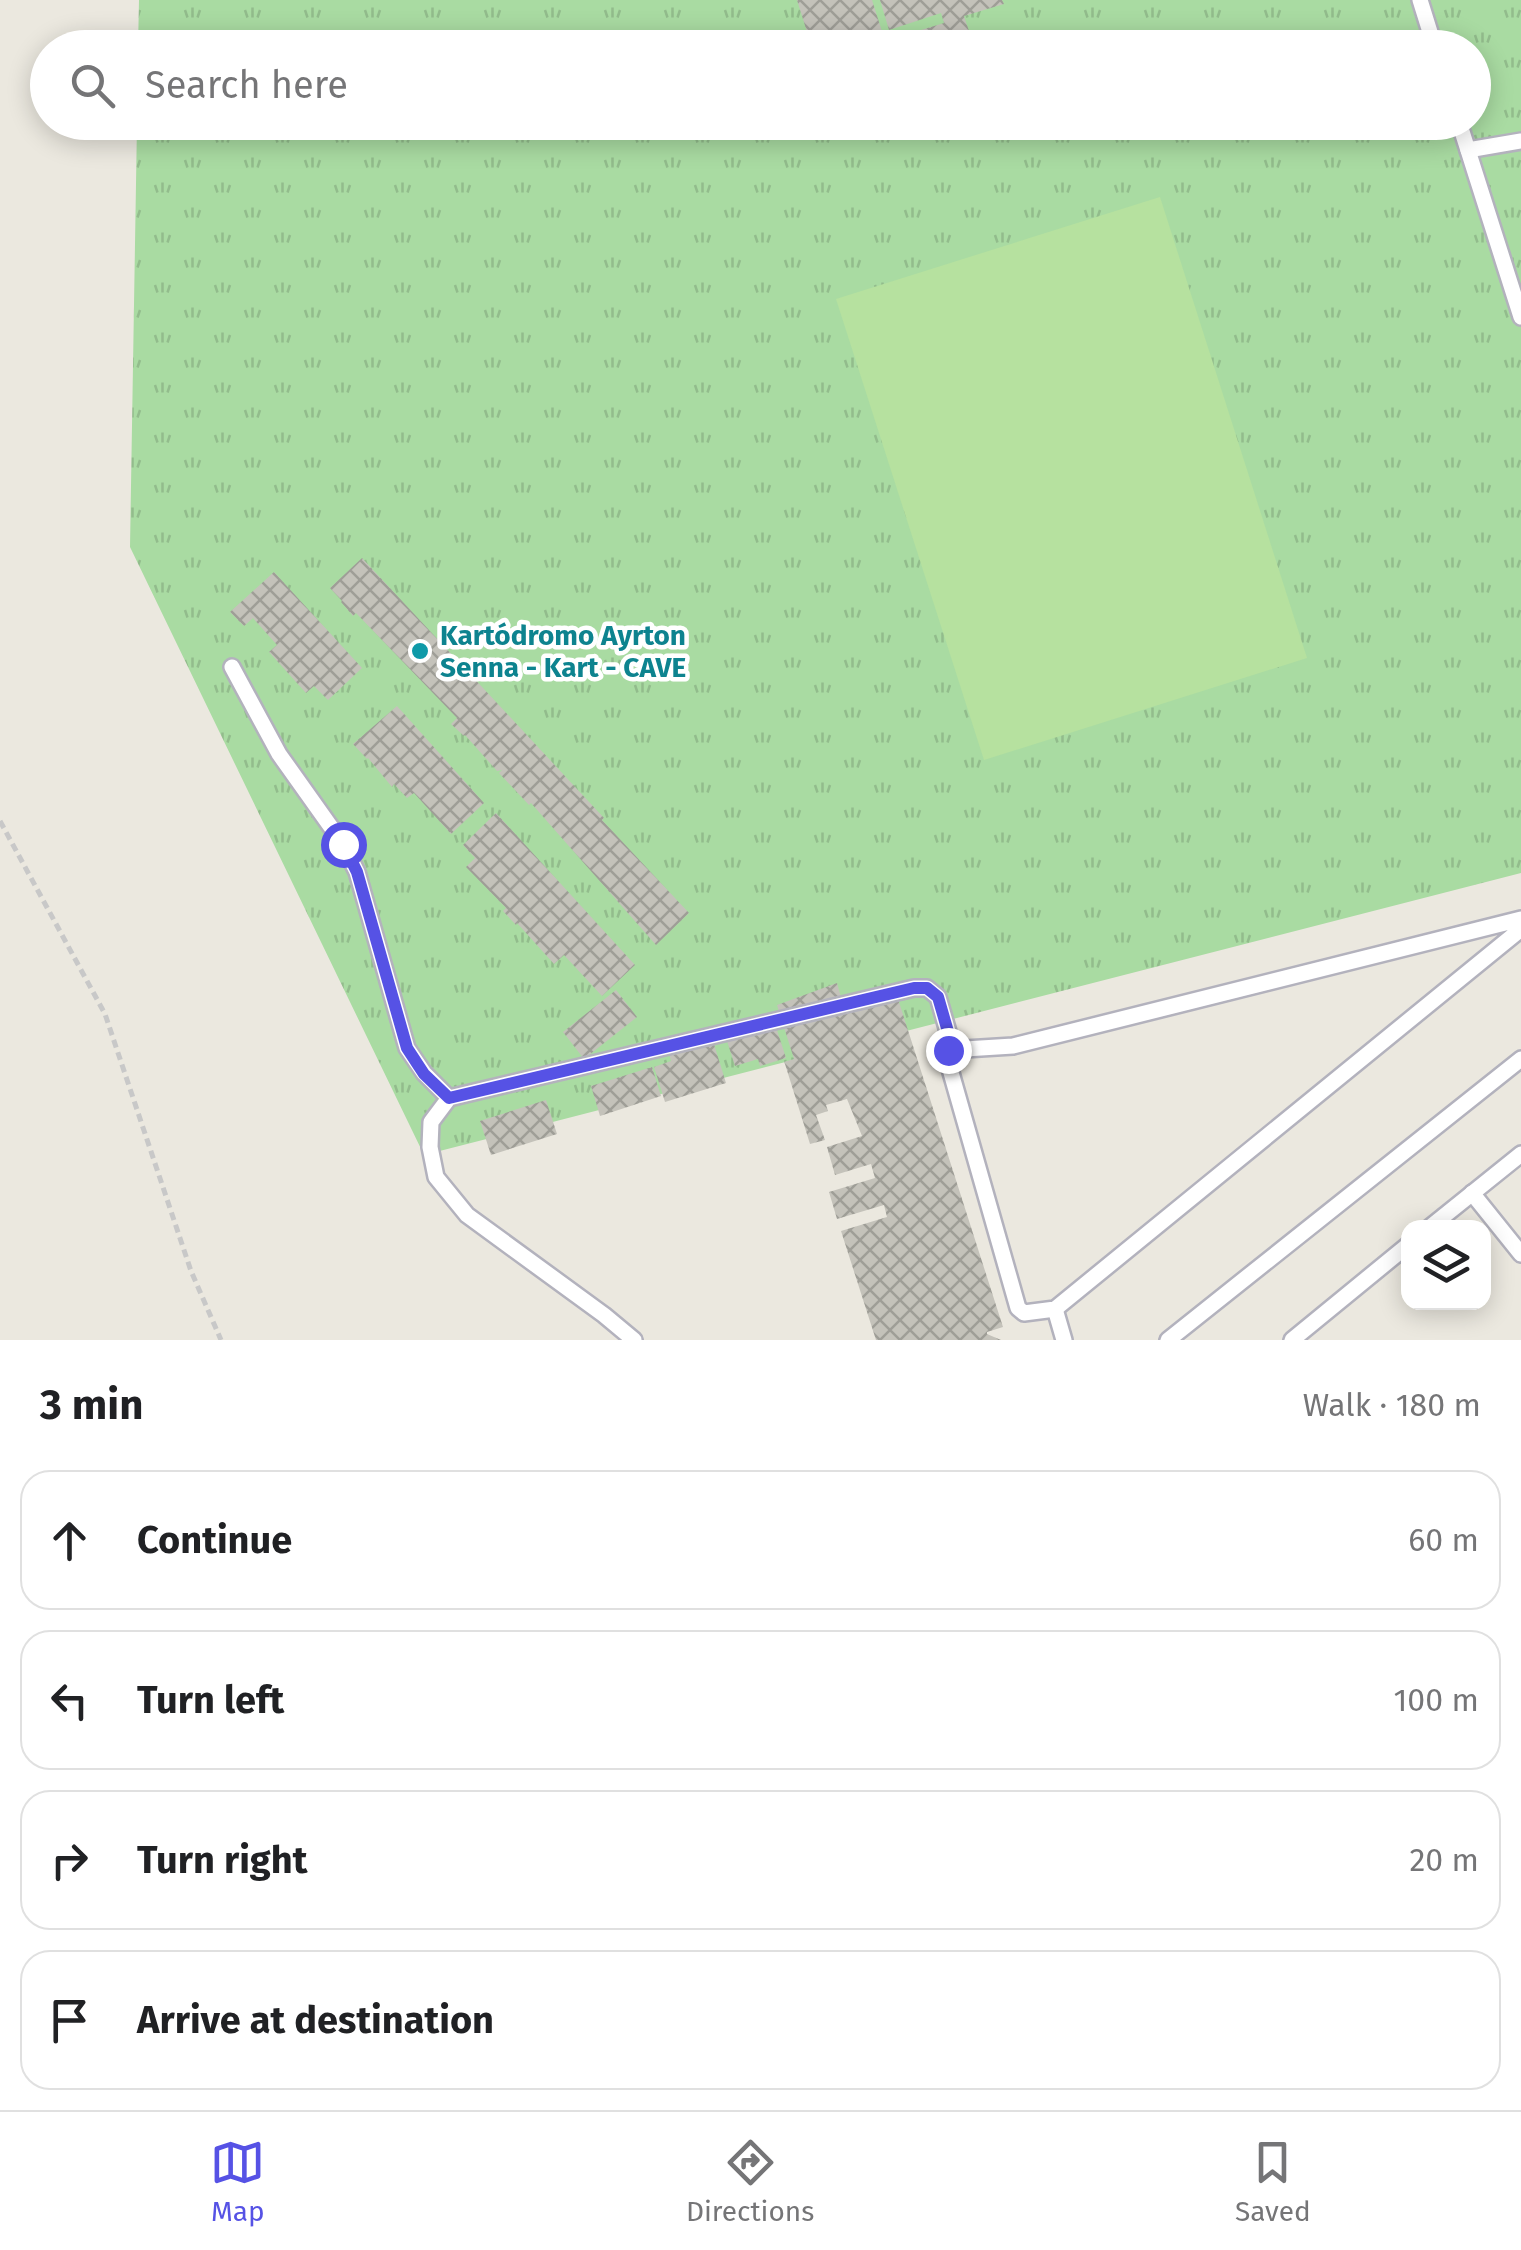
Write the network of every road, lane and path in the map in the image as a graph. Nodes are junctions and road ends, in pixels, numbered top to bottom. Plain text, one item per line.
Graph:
1 (1420, 0) edge
2 (1429, 30) edge
3 (1465, 140) edge
4 (1521, 140) edge
5 (1468, 150) junction
6 (1521, 316) edge
7 (232, 667) dead end
8 (0, 822) edge
9 (1521, 919) edge
10 (1521, 929) edge
11 (953, 1049) junction
12 (1521, 1058) edge
13 (449, 1098) junction
14 (1521, 1154) edge
15 (1472, 1193) junction
16 (1440, 1220) edge
17 (1401, 1251) edge
18 (1521, 1254) edge
19 (1055, 1309) junction
20 (221, 1340) edge
21 (634, 1340) edge
22 (1064, 1340) edge
23 (1168, 1340) edge
24 (1292, 1340) edge

1 - 2 lane
3 - 5 lane
4 - 5 lane
5 - 6 lane
7 - 13 lane
8 - 20 path
9 - 11 lane
10 - 19 lane
11 - 13 lane
11 - 19 lane
12 - 23 lane
13 - 21 lane
14 - 15 lane
15 - 16 lane
15 - 18 lane
17 - 24 lane
19 - 22 lane

